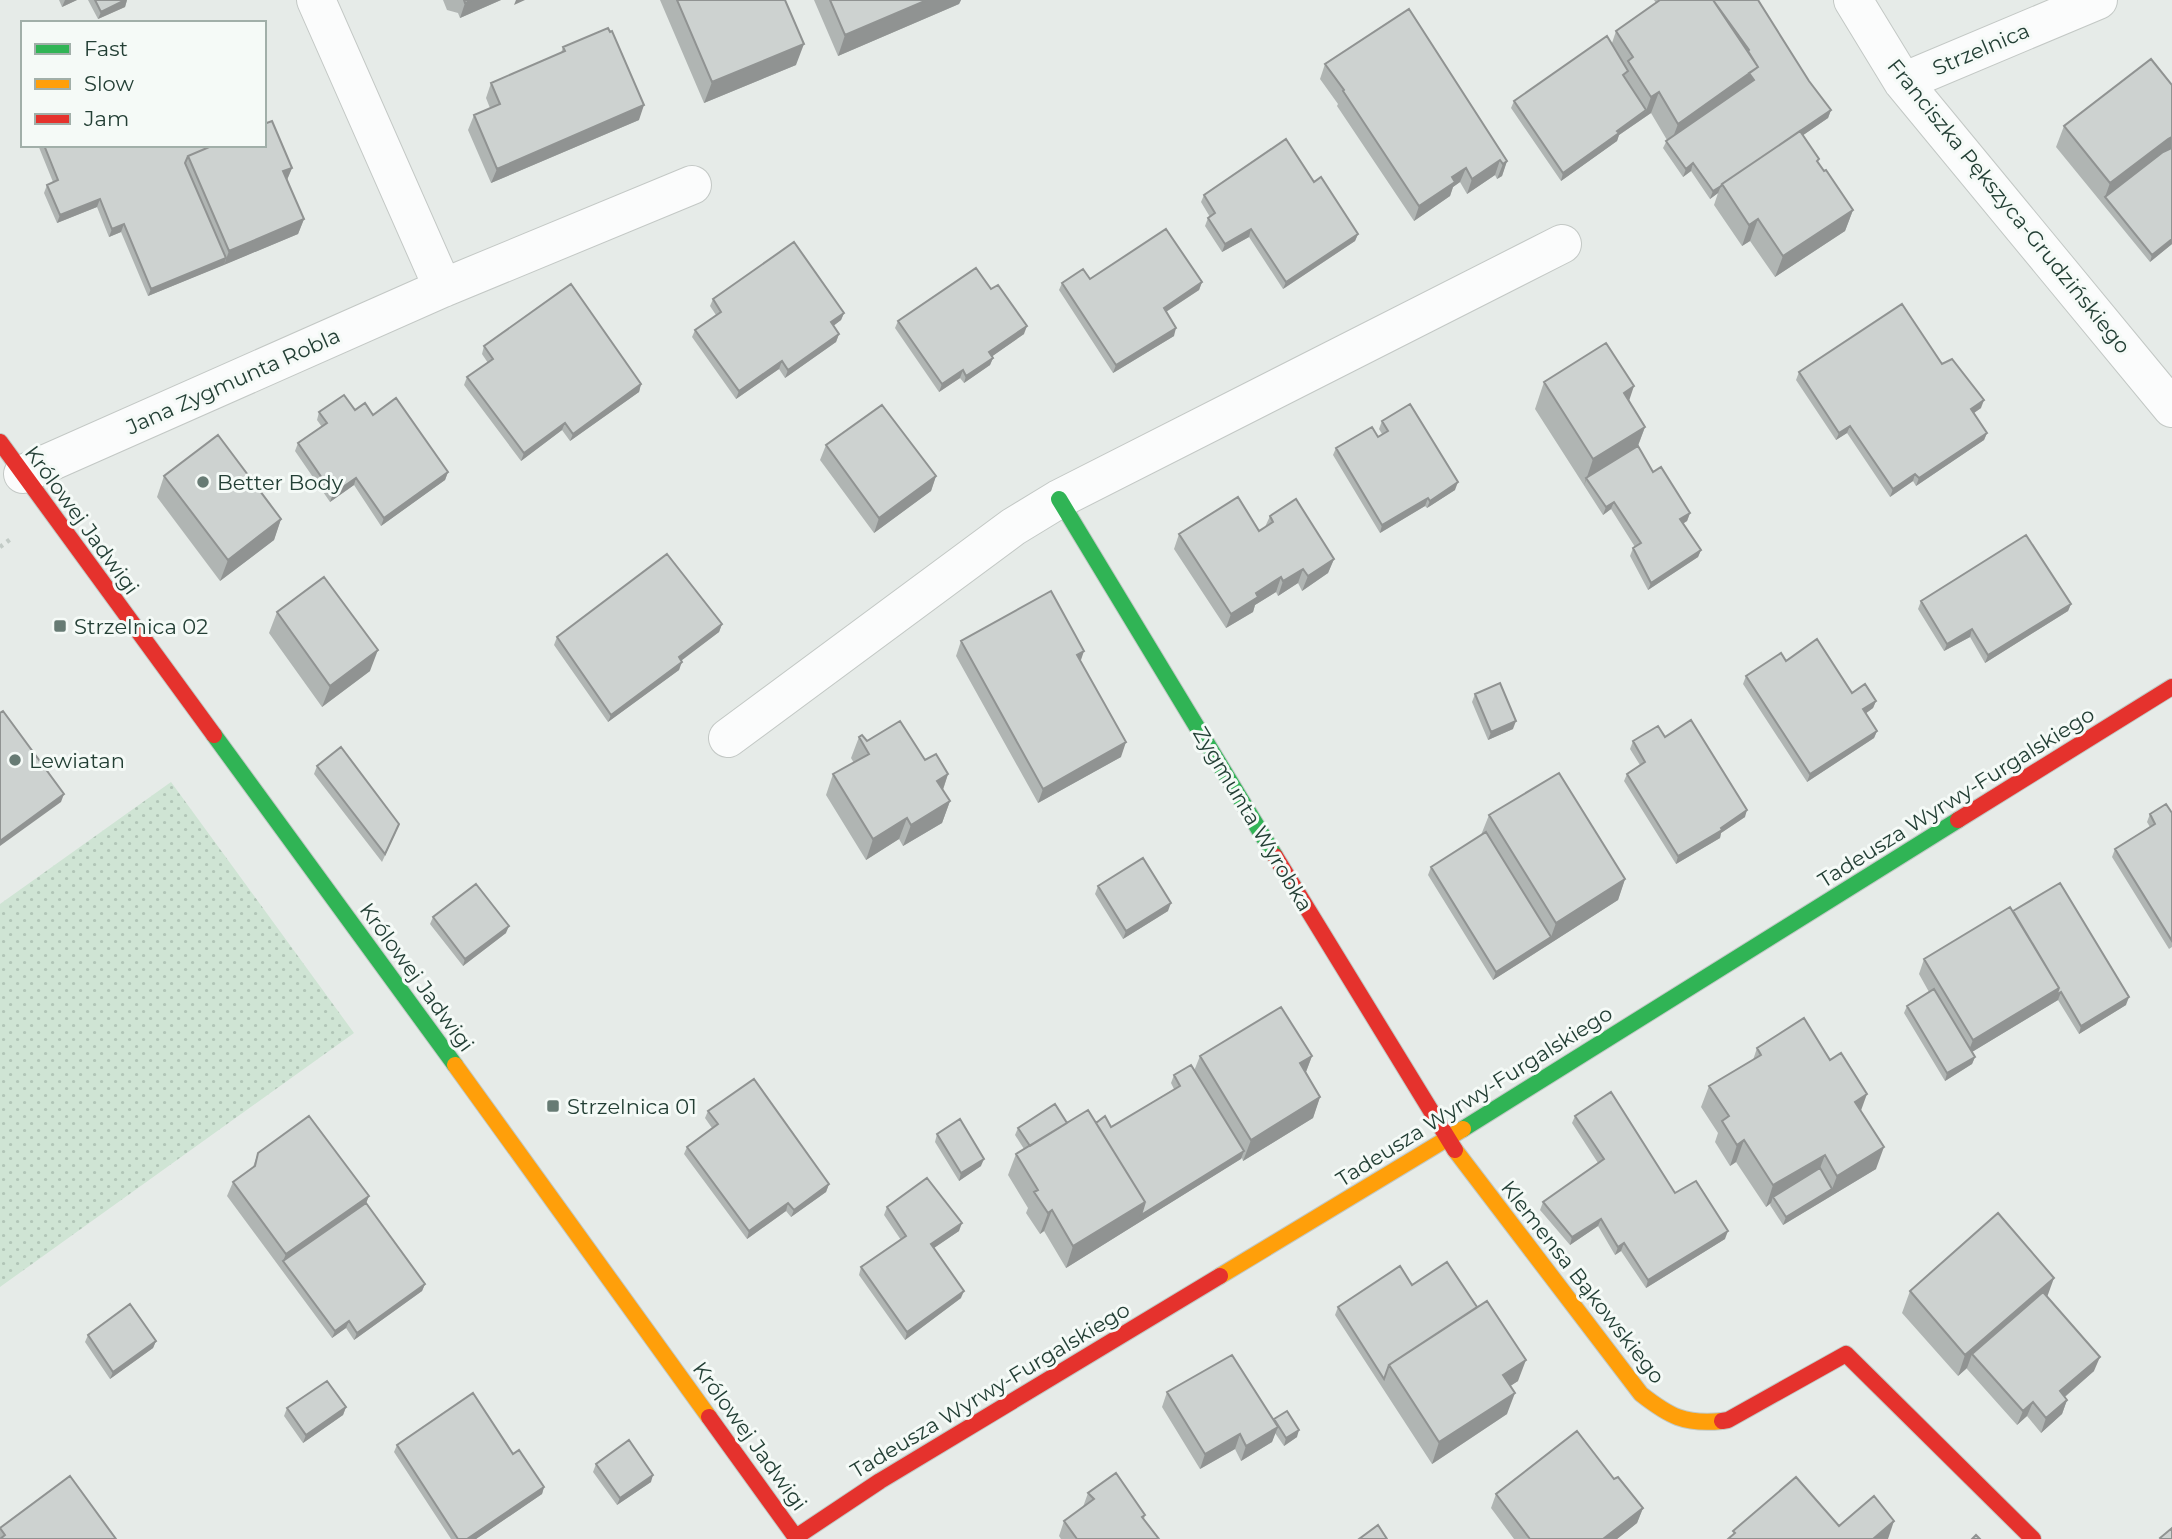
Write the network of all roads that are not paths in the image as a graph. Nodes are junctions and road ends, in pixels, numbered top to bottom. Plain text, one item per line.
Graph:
1 (316, 0) edge
2 (1853, 0) edge
3 (2098, 0) edge
4 (1903, 82) junction
5 (692, 185) dead end
6 (1562, 244) dead end
7 (443, 288) junction
8 (2172, 408) edge
9 (0, 442) edge
10 (23, 474) junction
11 (1059, 499) junction
12 (2172, 687) edge
13 (729, 738) dead end
14 (1447, 1139) junction
15 (797, 1538) edge
16 (2033, 1539) edge

1 - 7 street
2 - 4 street, Franciszka Pększyca-Grudzińskiego
3 - 4 street, Strzelnica
4 - 8 street, Franciszka Pększyca-Grudzińskiego
5 - 7 street, Jana Zygmunta Robla
6 - 11 street
7 - 10 street, Jana Zygmunta Robla
9 - 10 street, Królowej Jadwigi
10 - 15 street, Królowej Jadwigi
11 - 13 street
11 - 14 street, Zygmunta Wyrobka
12 - 14 street, Tadeusza Wyrwy-Furgalskiego
14 - 15 street, Tadeusza Wyrwy-Furgalskiego
14 - 16 street, Klemensa Bąkowskiego

